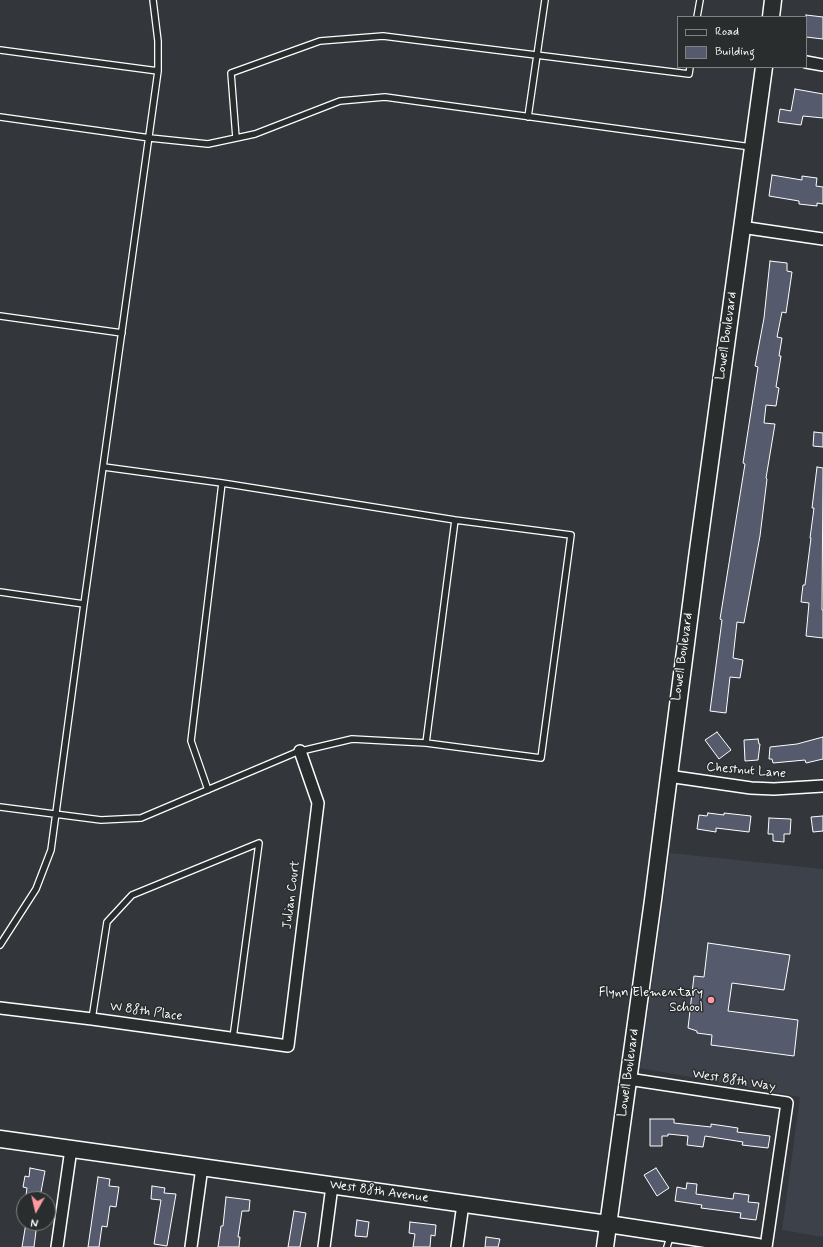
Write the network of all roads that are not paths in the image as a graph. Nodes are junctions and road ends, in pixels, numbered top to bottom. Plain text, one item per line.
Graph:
1 (152, 0) edge
2 (545, 0) edge
3 (700, 0) edge
4 (773, 0) edge
5 (697, 16) edge
6 (771, 16) edge
7 (0, 50) edge
8 (537, 56) junction
9 (807, 62) edge
10 (823, 65) edge
11 (690, 68) edge
12 (764, 68) edge
13 (158, 71) junction
14 (0, 117) edge
15 (528, 117) junction
16 (150, 138) junction
17 (236, 138) junction
18 (753, 147) junction
19 (741, 227) junction
20 (823, 239) edge
21 (0, 316) edge
22 (122, 334) junction
23 (104, 467) junction
24 (222, 483) junction
25 (455, 520) junction
26 (0, 592) edge
27 (84, 604) junction
28 (426, 743) junction
29 (300, 751) junction
30 (668, 776) junction
31 (823, 786) edge
32 (208, 790) junction
33 (0, 807) edge
34 (55, 814) junction
35 (0, 945) edge
36 (0, 1008) edge
37 (92, 1019) junction
38 (233, 1038) junction
39 (288, 1046) joint
40 (628, 1079) junction
41 (0, 1139) edge
42 (71, 1149) junction
43 (202, 1167) junction
44 (332, 1186) junction
45 (463, 1204) junction
46 (608, 1224) junction
47 (669, 1240) edge
48 (57, 1247) edge
49 (191, 1247) edge
50 (324, 1247) edge
51 (457, 1247) edge
52 (605, 1247) edge
53 (758, 1247) edge
54 (766, 1247) edge

1 - 13 lane
2 - 8 lane
3 - 5 lane
4 - 6 street
7 - 13 lane
8 - 11 lane
8 - 15 lane
8 - 17 lane
9 - 10 street
12 - 18 street, Lowell Boulevard
13 - 16 lane
14 - 16 lane
15 - 17 lane
15 - 18 lane
16 - 17 lane
16 - 22 lane
18 - 19 street, Lowell Boulevard
19 - 20 street
19 - 30 street, Lowell Boulevard
21 - 22 lane
22 - 23 lane
23 - 24 lane
23 - 27 lane
24 - 25 lane
24 - 32 lane
25 - 28 lane
25 - 28 lane
26 - 27 lane
27 - 34 lane
28 - 29 lane
29 - 32 lane
29 - 39 street, Julian Court
30 - 31 street, Chestnut Lane
30 - 40 street, Lowell Boulevard
32 - 34 lane
33 - 34 lane
34 - 35 lane
36 - 37 street, W 88th Place
37 - 38 street, W 88th Place
37 - 38 lane
38 - 39 street, W 88th Place
40 - 46 street, Lowell Boulevard
40 - 54 street, West 88th Way
41 - 42 street, West 88th Avenue
42 - 43 street, West 88th Avenue
42 - 48 street
43 - 44 street, West 88th Avenue
43 - 49 street
44 - 45 street, West 88th Avenue
44 - 50 street
45 - 46 street, West 88th Avenue
45 - 51 street
46 - 47 street, West 88th Avenue
46 - 52 street, Lowell Boulevard
47 - 53 street, West 88th Avenue

